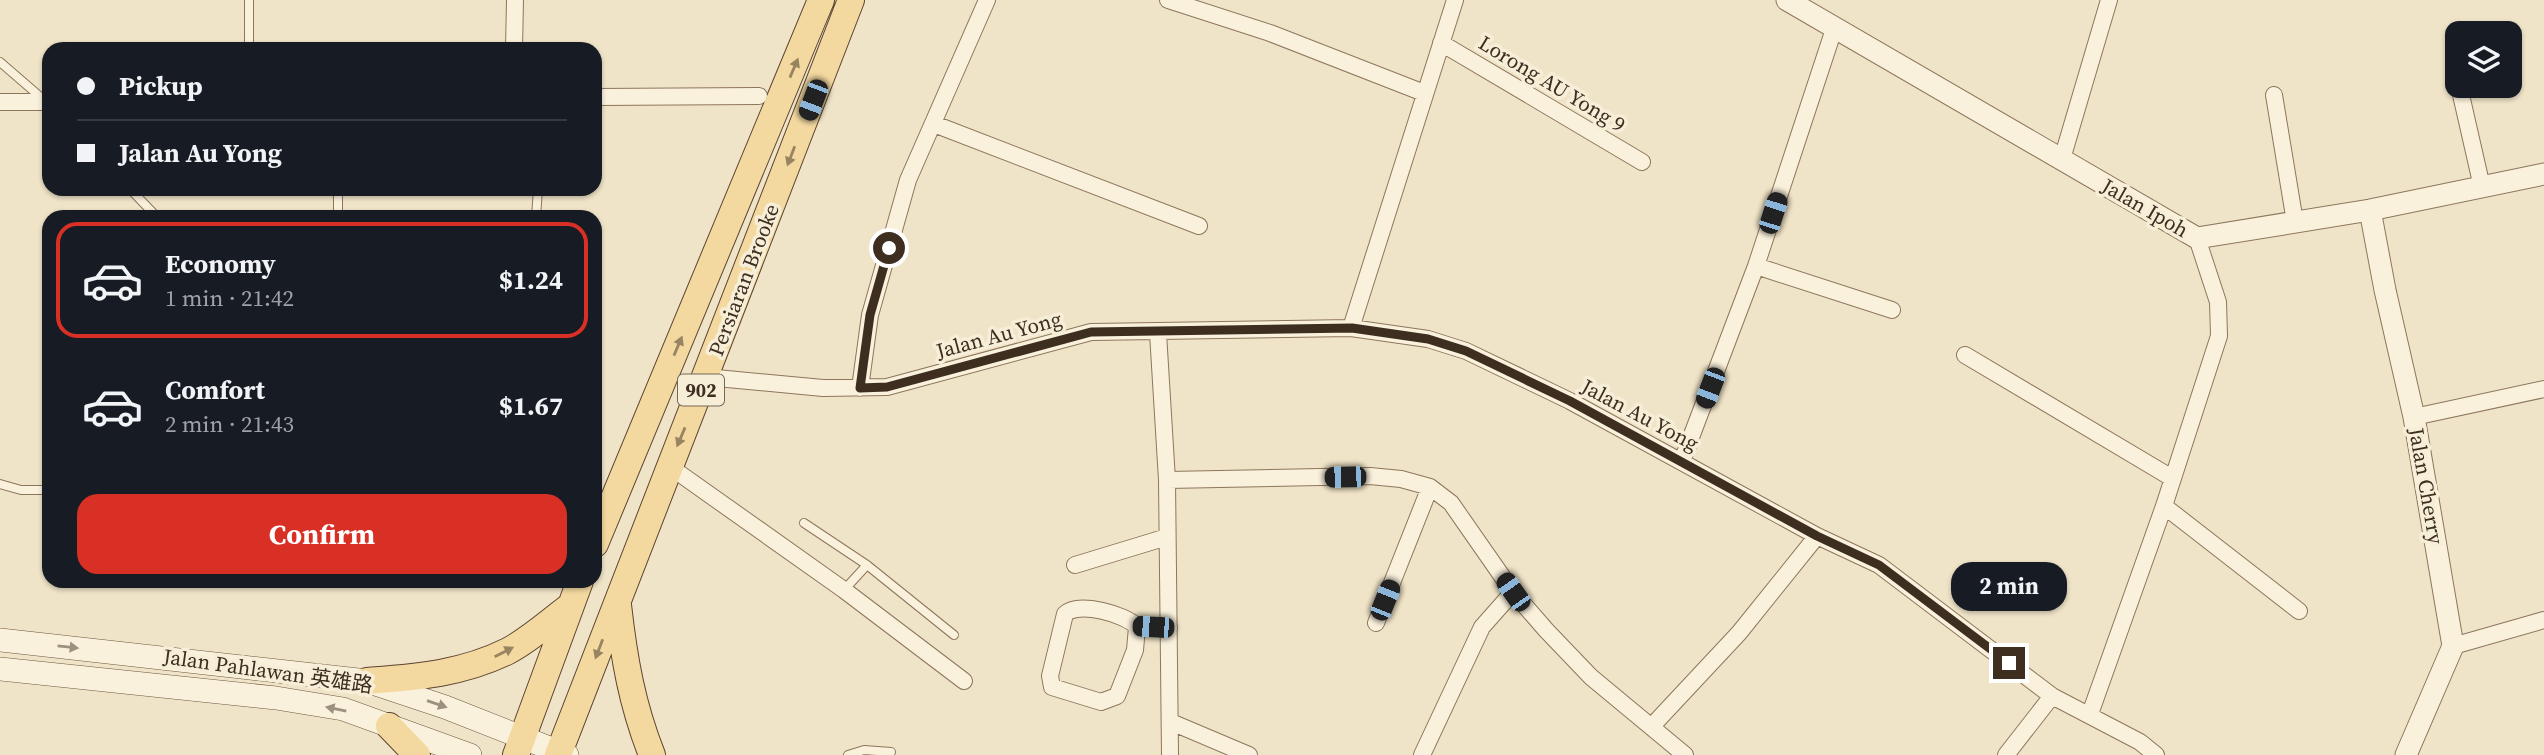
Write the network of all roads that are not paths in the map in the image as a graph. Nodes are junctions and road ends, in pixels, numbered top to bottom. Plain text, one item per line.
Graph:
1 (250, 0) edge
2 (515, 0) edge
3 (987, 0) edge
4 (1168, 0) edge
5 (1455, 0) edge
6 (1787, 0) edge
7 (2109, 0) edge
8 (818, 9) edge
9 (847, 12) edge
10 (1834, 29) junction
11 (248, 42) edge
12 (514, 42) edge
13 (1441, 43) junction
14 (0, 62) edge
15 (1424, 93) junction
16 (2274, 95) dead end
17 (759, 96) dead end
18 (602, 97) edge
19 (42, 98) edge
20 (2462, 98) edge
21 (0, 102) edge
22 (42, 103) edge
23 (934, 124) junction
24 (2062, 159) junction
25 (1642, 162) dead end
26 (2544, 174) edge
27 (2482, 187) junction
28 (137, 196) edge
29 (150, 210) edge
30 (2370, 210) junction
31 (2295, 222) junction
32 (1199, 226) dead end
33 (2197, 238) junction
34 (1756, 266) junction
35 (1892, 310) dead end
36 (1352, 328) junction
37 (1157, 333) junction
38 (1965, 355) dead end
39 (706, 377) junction
40 (860, 388) junction
41 (2544, 388) edge
42 (2414, 417) junction
43 (1682, 461) junction
44 (669, 466) junction
45 (2172, 478) junction
46 (1167, 480) junction
47 (0, 484) edge
48 (1430, 488) junction
49 (42, 490) edge
50 (2164, 506) junction
51 (804, 523) dead end
52 (602, 527) edge
53 (1817, 536) junction
54 (1167, 537) junction
55 (867, 565) junction
56 (1075, 565) dead end
57 (577, 588) edge
58 (844, 590) junction
59 (1513, 592) junction
60 (618, 599) junction
61 (569, 607) junction
62 (2299, 611) dead end
63 (2544, 620) edge
64 (1376, 622) dead end
65 (1137, 627) junction
66 (1169, 628) junction
67 (954, 635) dead end
68 (0, 640) edge
69 (2453, 646) junction
70 (0, 669) edge
71 (367, 681) junction
72 (964, 681) dead end
73 (2052, 696) junction
74 (2090, 714) junction
75 (1171, 722) junction
76 (388, 726) junction
77 (1652, 726) junction
78 (519, 746) edge
79 (891, 752) dead end
80 (561, 754) edge
81 (417, 755) edge
82 (470, 755) edge
83 (653, 755) edge
84 (848, 755) edge
85 (1170, 755) edge
86 (1249, 755) edge
87 (1422, 755) edge
88 (1685, 755) edge
89 (2006, 755) edge
90 (2156, 755) edge
91 (2406, 755) edge

1 - 11 lane
2 - 12 street
3 - 23 street
4 - 15 street
5 - 13 street
6 - 10 street, Jalan Ipoh
7 - 24 street
52 -> 8 main road, Persiaran Brooke / 902
9 -> 39 main road, Persiaran Brooke / 902
10 - 24 street, Jalan Ipoh
10 - 34 street
13 - 15 street
13 - 25 street, Lorong AU Yong 9
14 - 19 lane
15 - 36 street
16 - 31 street
17 - 18 street
20 - 27 street
21 - 22 street
23 - 32 street
23 - 40 street
24 - 33 street, Jalan Ipoh
26 - 27 street, Jalan Ipoh
27 - 30 street, Jalan Ipoh
28 - 29 lane
30 - 31 street, Jalan Ipoh
30 - 42 street, Jalan Cherry
31 - 33 street, Jalan Ipoh
33 - 45 street
34 - 35 street
34 - 43 street
36 - 37 street, Jalan Au Yong
36 - 43 street, Jalan Au Yong
37 - 40 street, Jalan Au Yong
37 - 46 street
38 - 45 street
39 - 40 street, Jalan Au Yong
39 -> 44 main road, Persiaran Brooke / 902
41 - 42 street
42 - 69 street, Jalan Cherry
43 - 53 street, Jalan Au Yong
44 - 58 street
44 - 60 main road, Persiaran Brooke / 902
45 - 50 street
46 - 48 street
46 - 54 street
47 - 49 lane
48 - 59 street
48 - 64 street
50 - 62 street
50 - 74 street
51 - 55 lane
53 - 73 street, Jalan Au Yong
53 - 77 street
54 - 56 street
54 - 66 street
55 - 58 lane
55 - 67 lane
57 - 61 main road
58 - 72 street
59 - 77 street
59 - 87 street
60 -> 80 main road, Persiaran Brooke / 902
60 - 83 main road
71 -> 61 main road
61 - 78 main road
63 - 69 street
65 - 65 street
65 - 66 street
66 - 75 street
68 -> 71 main road, Jalan Pahlawan 英雄路
69 - 91 street
76 -> 70 main road, Jalan Pahlawan 英雄路
71 -> 78 main road, Jalan Pahlawan 英雄路
73 - 74 street, Jalan Au Yong
73 - 89 street
74 - 90 street, Jalan Au Yong
75 - 85 street
75 - 86 street
76 - 81 main road
76 - 82 main road, Jalan Pahlawan 英雄路
77 - 88 street
78 - 80 main road, Jalan Pahlawan 英雄路
79 - 84 lane

